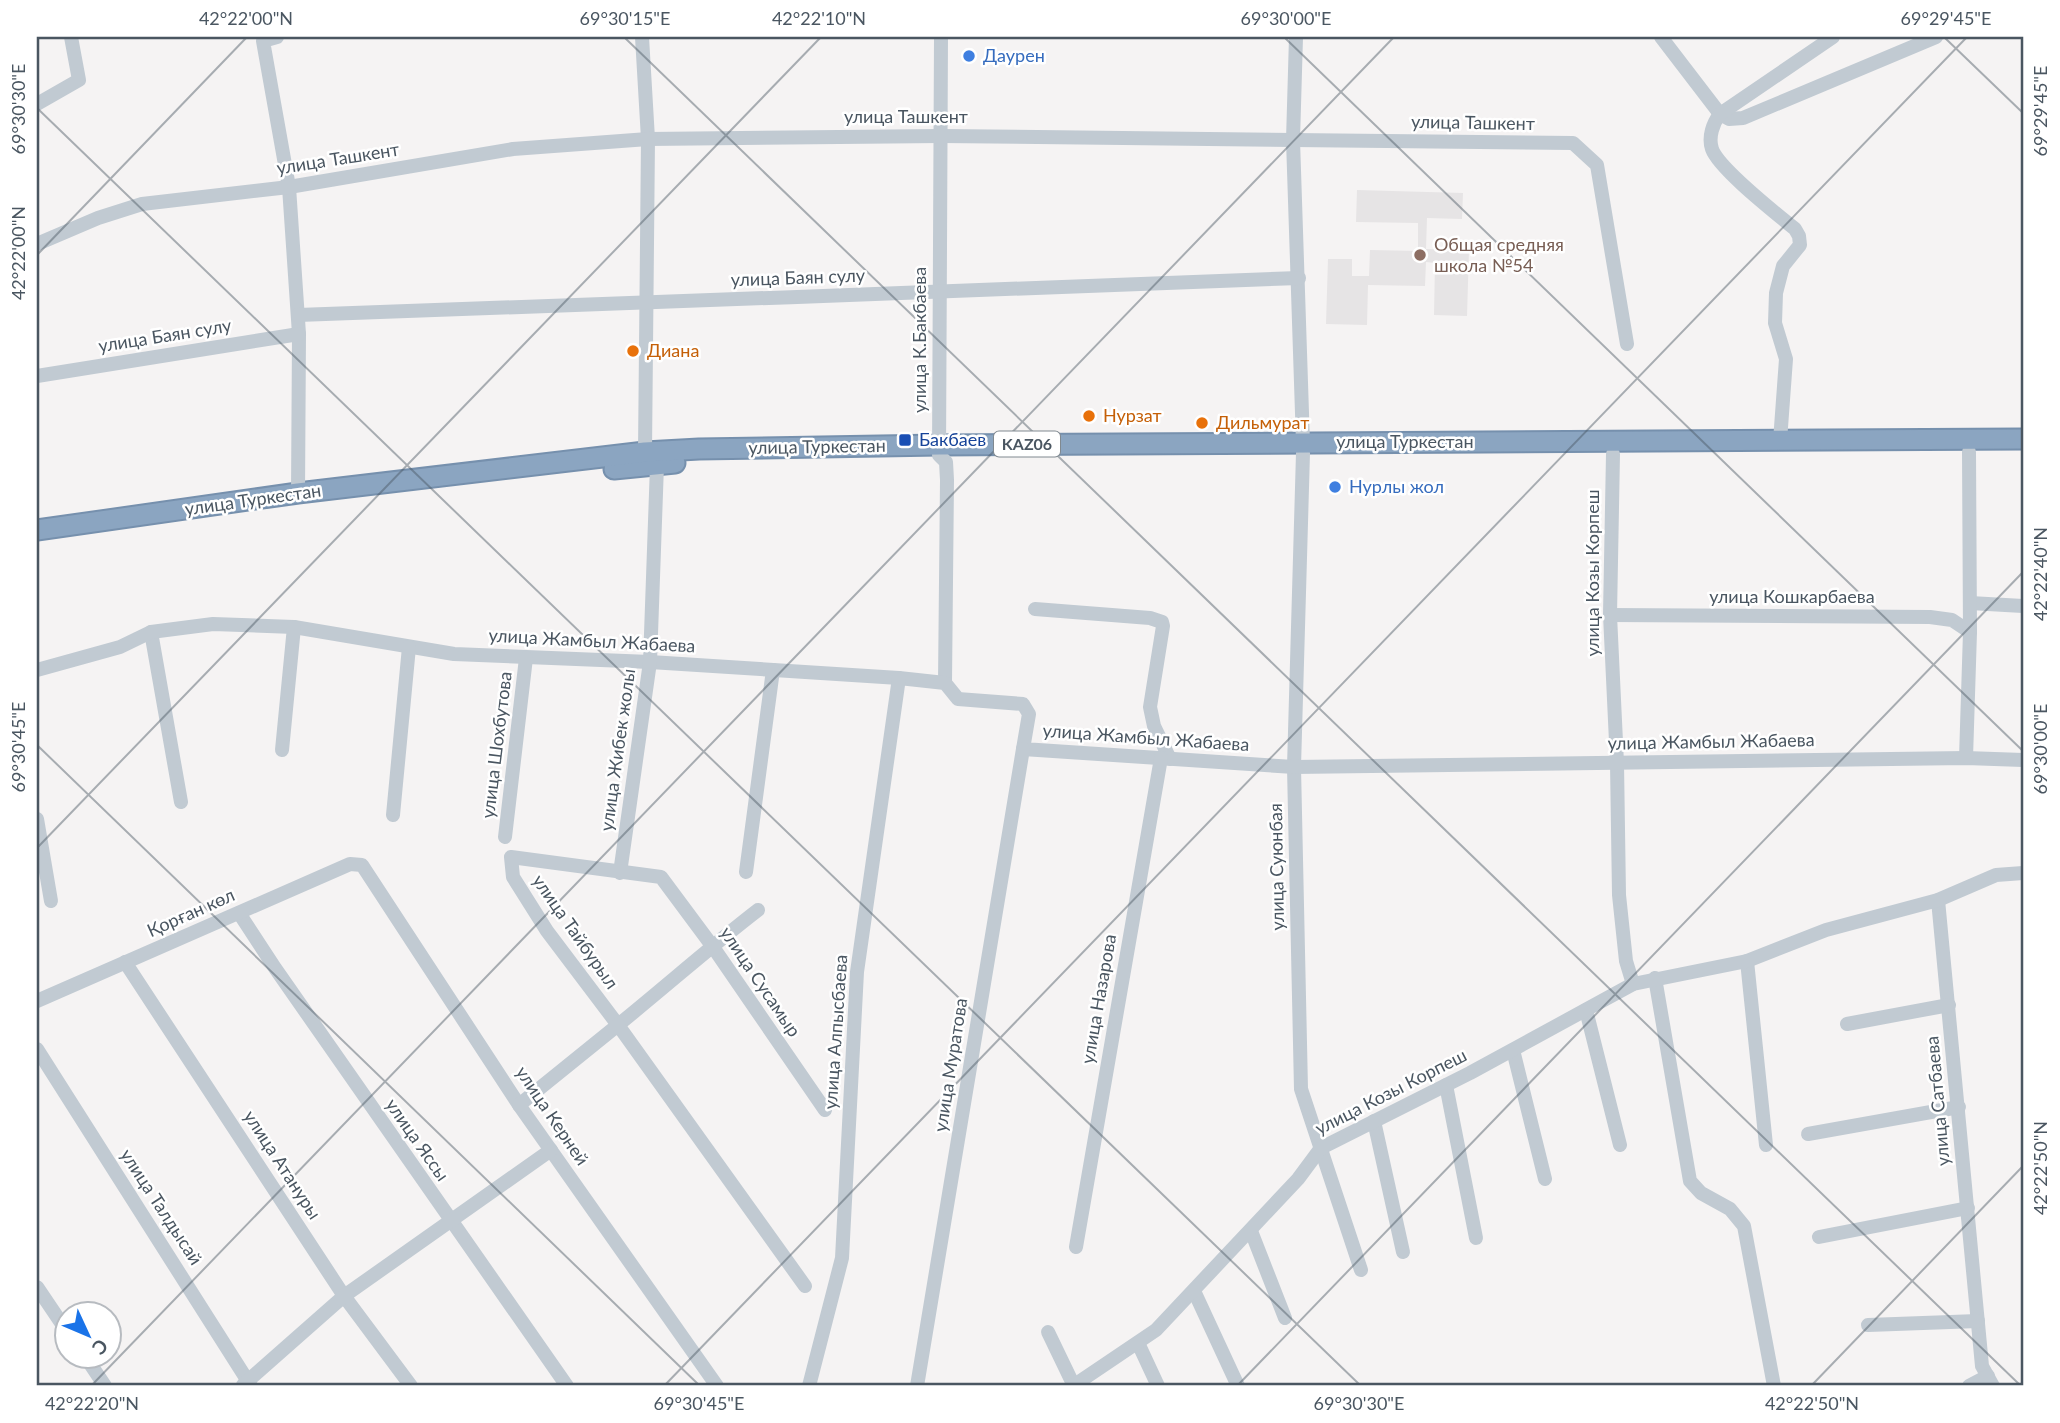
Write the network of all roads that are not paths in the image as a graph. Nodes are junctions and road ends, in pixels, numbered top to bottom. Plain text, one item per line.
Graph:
1 (71, 37) edge
2 (642, 37) edge
3 (941, 37) edge
4 (1296, 37) edge
5 (1661, 37) edge
6 (1833, 37) edge
7 (1936, 37) edge
8 (270, 39) edge
9 (37, 104) edge
10 (1720, 114) junction
11 (941, 136) junction
12 (648, 139) junction
13 (1293, 139) junction
14 (289, 187) junction
15 (37, 244) edge
16 (1299, 278) junction
17 (940, 293) junction
18 (648, 301) junction
19 (298, 315) junction
20 (299, 334) junction
21 (1627, 344) dead end
22 (37, 376) edge
23 (1780, 441) junction
24 (2016, 445) edge
25 (1303, 448) junction
26 (939, 450) junction
27 (1969, 452) junction
28 (1613, 454) junction
29 (651, 459) junction
30 (298, 493) junction
31 (37, 530) edge
32 (37, 541) edge
33 (1970, 603) junction
34 (2023, 606) edge
35 (1035, 609) dead end
36 (1610, 615) junction
37 (294, 628) junction
38 (151, 632) junction
39 (1970, 632) junction
40 (409, 647) junction
41 (526, 658) junction
42 (650, 662) junction
43 (37, 670) edge
44 (773, 670) junction
45 (899, 678) junction
46 (944, 683) junction
47 (1023, 749) junction
48 (282, 750) dead end
49 (1966, 758) junction
50 (1165, 759) junction
51 (2023, 760) edge
52 (1616, 763) junction
53 (1294, 768) junction
54 (181, 802) dead end
55 (393, 815) dead end
56 (37, 819) edge
57 (505, 836) dead end
58 (362, 865) joint
59 (746, 872) dead end
60 (620, 873) junction
61 (2023, 873) edge
62 (1938, 900) junction
63 (51, 901) dead end
64 (758, 910) dead end
65 (239, 913) junction
66 (713, 947) junction
67 (1747, 961) junction
68 (125, 962) junction
69 (1655, 978) junction
70 (1633, 984) junction
71 (37, 1002) edge
72 (1949, 1004) junction
73 (1586, 1010) junction
74 (1847, 1024) dead end
75 (618, 1025) junction
76 (37, 1049) edge
77 (1513, 1050) junction
78 (1446, 1085) junction
79 (519, 1105) junction
80 (1958, 1107) junction
81 (825, 1110) dead end
82 (1374, 1121) junction
83 (1808, 1134) dead end
84 (1766, 1144) dead end
85 (1620, 1145) dead end
86 (1321, 1148) junction
87 (551, 1150) junction
88 (1545, 1179) dead end
89 (1968, 1208) junction
90 (450, 1220) junction
91 (1251, 1231) junction
92 (1819, 1237) dead end
93 (1476, 1238) dead end
94 (1076, 1247) dead end
95 (1403, 1252) dead end
96 (1361, 1270) dead end
97 (805, 1286) dead end
98 (37, 1287) edge
99 (1194, 1290) junction
100 (344, 1296) junction
101 (52, 1309) edge
102 (1285, 1318) dead end
103 (1978, 1321) junction
104 (1868, 1325) dead end
105 (1048, 1332) dead end
106 (1138, 1342) junction
107 (94, 1370) edge
108 (1990, 1381) edge
109 (247, 1384) edge
110 (1079, 1385) edge
111 (105, 1386) edge
112 (411, 1386) edge
113 (568, 1386) edge
114 (717, 1386) edge
115 (809, 1386) edge
116 (917, 1386) edge
117 (1158, 1386) edge
118 (1238, 1386) edge
119 (1774, 1386) edge
120 (1969, 1386) edge

1 - 9 street
2 - 12 street, улица Жибек жолы
3 - 11 street, улица К.Бакбаева
4 - 13 street, улица Суюнбая
5 - 10 street
6 - 10 street
7 - 10 street
8 - 14 street
10 - 23 street
11 - 12 street, улица Ташкент
11 - 13 street, улица Ташкент
11 - 17 street, улица К.Бакбаева
12 - 14 street, улица Ташкент
12 - 18 street, улица Жибек жолы
13 - 16 street, улица Суюнбая
13 - 21 street, улица Ташкент
14 - 15 street, улица Ташкент
14 - 19 street
16 - 17 street, улица Баян сулу
16 - 25 street, улица Суюнбая
17 - 18 street, улица Баян сулу
17 - 26 street, улица К.Бакбаева
18 - 19 street, улица Баян сулу
18 - 29 street, улица Жибек жолы
19 - 20 street
20 - 22 street, улица Баян сулу
20 - 30 street
23 - 24 highway, улица Туркестан / KАZ06
23 - 25 highway, улица Туркестан / KАZ06
24 - 27 highway, улица Туркестан / KАZ06
25 - 26 highway, улица Туркестан / KАZ06
25 - 28 highway, улица Туркестан / KАZ06
25 - 53 street, улица Суюнбая
26 - 29 highway, улица Туркестан / KАZ06
26 - 46 street, улица К.Бакбаева
27 - 28 highway, улица Туркестан / KАZ06
27 - 33 street
28 - 36 street, улица Козы Корпеш
29 - 30 highway, улица Туркестан / KАZ06
29 - 32 highway, улица Туркестан / KАZ06
29 - 42 street, улица Жибек жолы
30 - 31 highway, улица Туркестан / KАZ06
33 - 34 street
33 - 39 street
35 - 50 street
36 - 39 street, улица Кошкарбаева
36 - 52 street, улица Козы Корпеш
37 - 38 street, улица Жамбыл Жабаева
37 - 40 street, улица Жамбыл Жабаева
37 - 48 street
38 - 43 street, улица Жамбыл Жабаева
38 - 54 street
39 - 49 street
40 - 41 street, улица Жамбыл Жабаева
40 - 55 street
41 - 42 street, улица Жамбыл Жабаева
41 - 57 street, улица Шохбутова
42 - 44 street, улица Жамбыл Жабаева
42 - 60 street, улица Жибек жолы
44 - 45 street, улица Жамбыл Жабаева
44 - 59 street
45 - 46 street, улица Жамбыл Жабаева
45 - 115 street, улица Алпысбаева
46 - 47 street, улица Жамбыл Жабаева
47 - 50 street, улица Жамбыл Жабаева
47 - 116 street, улица Муратова
49 - 51 street, улица Жамбыл Жабаева
49 - 52 street, улица Жамбыл Жабаева
50 - 53 street, улица Жамбыл Жабаева
50 - 94 street, улица Назарова
52 - 53 street, улица Жамбыл Жабаева
52 - 70 street, улица Козы Корпеш
53 - 86 street, улица Суюнбая
56 - 63 street
58 - 65 street, Қорған көл
58 - 79 street, улица Керней
60 - 66 street, улица Сусамыр
60 - 75 street, улица Тайбурыл
61 - 62 street
62 - 67 street, улица Козы Корпеш
62 - 72 street, улица Сатбаева
64 - 66 street
65 - 68 street, Қорған көл
65 - 90 street, улица Яссы
66 - 75 street
66 - 81 street, улица Сусамыр
67 - 69 street, улица Козы Корпеш
67 - 84 street
68 - 71 street, Қорған көл
68 - 100 street, улица Атануры
69 - 70 street, улица Козы Корпеш
69 - 119 street
70 - 73 street, улица Козы Корпеш
72 - 74 street
72 - 80 street, улица Сатбаева
73 - 77 street, улица Козы Корпеш
73 - 85 street
75 - 79 street
75 - 97 street, улица Тайбурыл
76 - 109 street, улица Талдысай
77 - 78 street, улица Козы Корпеш
77 - 88 street
78 - 82 street, улица Козы Корпеш
78 - 93 street
79 - 87 street, улица Керней
80 - 83 street
80 - 89 street, улица Сатбаева
82 - 86 street, улица Козы Корпеш
82 - 95 street
86 - 91 street, улица Козы Корпеш
86 - 96 street, улица Суюнбая
87 - 90 street
87 - 114 street, улица Керней
89 - 92 street
89 - 103 street, улица Сатбаева
90 - 100 street
90 - 113 street, улица Яссы
91 - 99 street, улица Козы Корпеш
91 - 102 street
98 - 101 street
99 - 106 street, улица Козы Корпеш
99 - 118 street
100 - 109 street
100 - 112 street, улица Атануры
103 - 104 street
103 - 108 street, улица Сатбаева
105 - 110 street
106 - 110 street, улица Козы Корпеш
106 - 117 street
107 - 111 street
108 - 120 street

